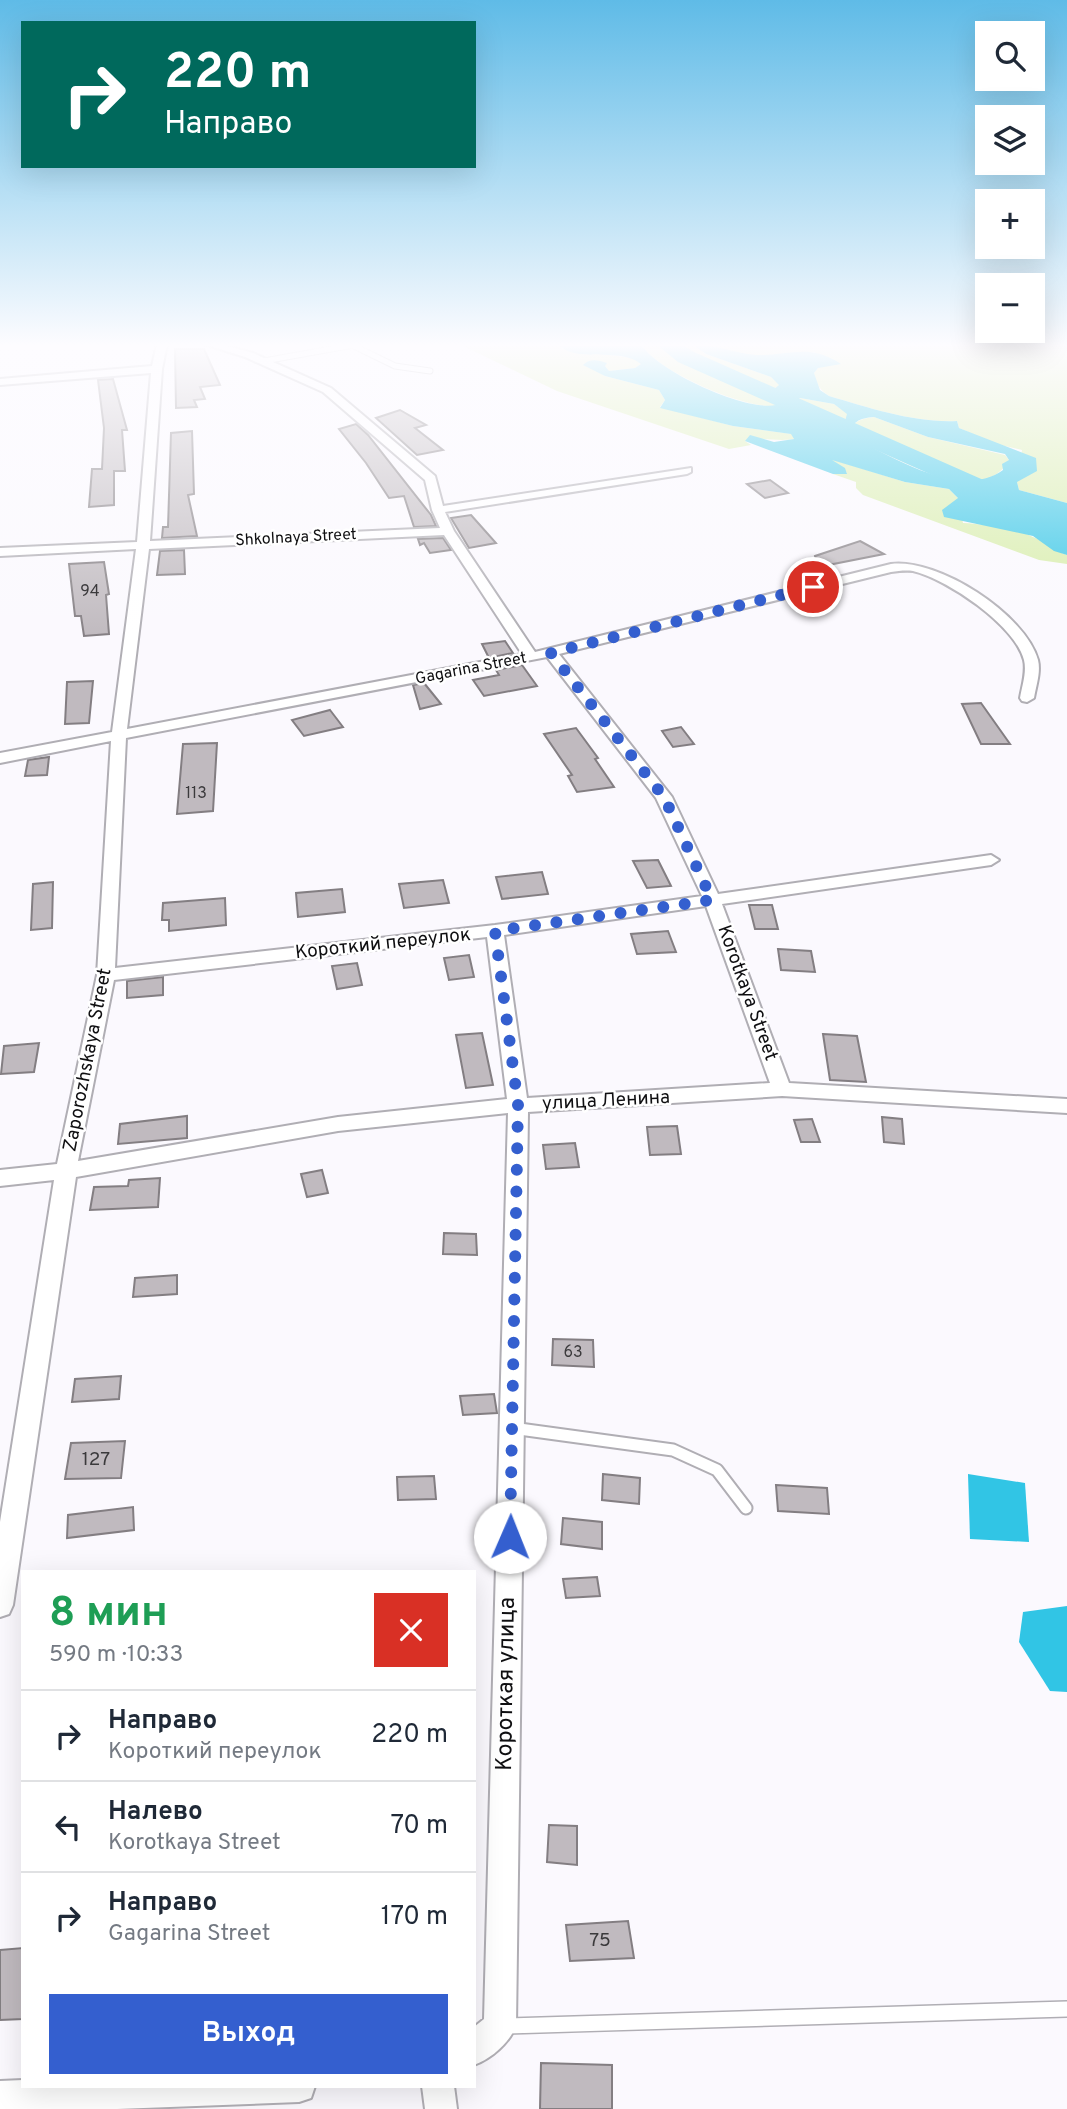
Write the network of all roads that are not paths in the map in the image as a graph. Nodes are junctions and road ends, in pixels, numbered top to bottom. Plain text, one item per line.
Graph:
1 (152, 442) edge
2 (388, 442) edge
3 (687, 470) dead end
4 (439, 510) junction
5 (448, 531) junction
6 (144, 545) junction
7 (0, 552) edge
8 (551, 653) junction
9 (531, 657) junction
10 (1027, 698) dead end
11 (120, 736) junction
12 (0, 758) edge
13 (991, 860) dead end
14 (712, 900) junction
15 (495, 931) junction
16 (106, 975) junction
17 (782, 1089) junction
18 (518, 1105) junction
19 (1067, 1106) edge
20 (66, 1171) junction
21 (0, 1178) edge
22 (512, 1428) junction
23 (746, 1508) dead end
24 (0, 1605) edge
25 (1067, 2009) edge
26 (500, 2026) junction
27 (476, 2047) edge
28 (245, 2088) edge
29 (438, 2088) edge
30 (0, 2097) edge
31 (441, 2109) edge

1 - 6 street, Zaporozhskaya Street
2 - 4 street
3 - 4 street
4 - 5 street
5 - 6 street, Shkolnaya Street
5 - 9 street
6 - 7 street, Shkolnaya Street
6 - 11 street, Zaporozhskaya Street
8 - 9 street, Gagarina Street
8 - 10 street, Gagarina Street
8 - 14 street, Korotkaya Street
9 - 11 street, Gagarina Street
11 - 12 street, Gagarina Street
11 - 16 street, Zaporozhskaya Street
13 - 14 street, Короткий переулок
14 - 15 street, Короткий переулок
14 - 17 street, Korotkaya Street
15 - 16 street, Короткий переулок
15 - 18 street, Короткая улица
16 - 20 street, Zaporozhskaya Street
17 - 18 street, улица Ленина
17 - 19 street, улица Ленина
18 - 20 street, улица Ленина
18 - 22 street, Короткая улица
20 - 21 street, улица Ленина
20 - 24 street, Zaporozhskaya Street
22 - 23 lane
22 - 26 street, Короткая улица
25 - 26 lane
26 - 27 street
28 - 30 street
29 - 31 street

